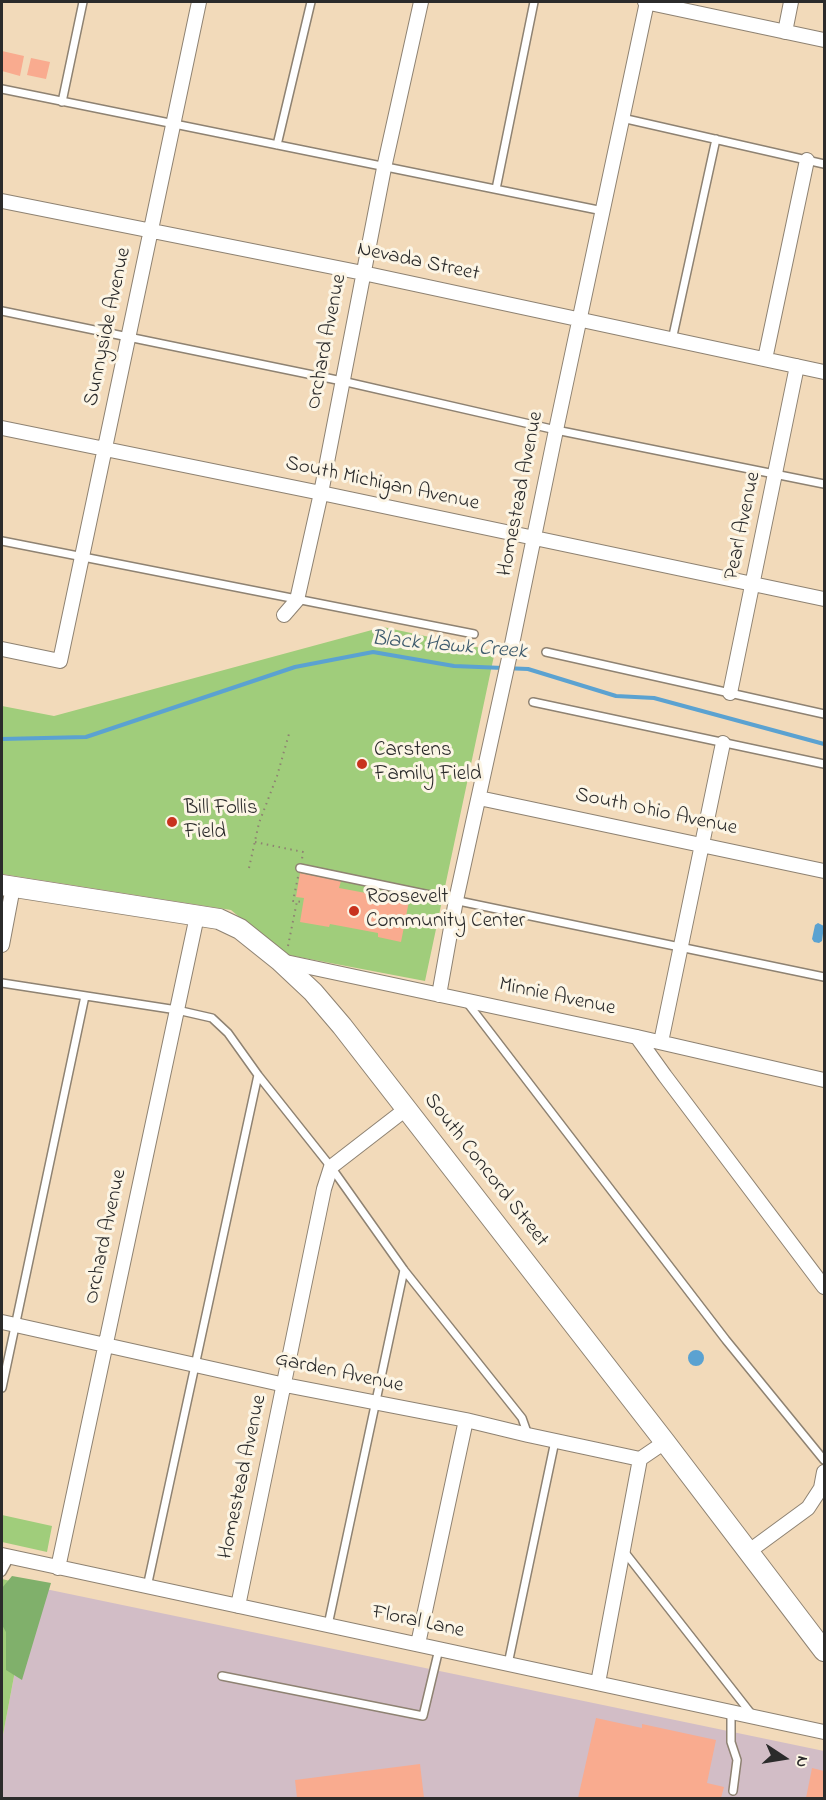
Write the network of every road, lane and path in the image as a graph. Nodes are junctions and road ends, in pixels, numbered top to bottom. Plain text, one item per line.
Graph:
1 (83, 2) edge
2 (199, 2) edge
3 (311, 2) edge
4 (421, 2) edge
5 (534, 2) edge
6 (646, 2) edge
7 (791, 2) edge
8 (680, 5) edge
9 (785, 32) junction
10 (825, 40) edge
11 (2, 89) edge
12 (62, 102) junction
13 (622, 118) junction
14 (172, 125) junction
15 (716, 139) junction
16 (278, 144) junction
17 (807, 160) junction
18 (825, 164) edge
19 (384, 168) junction
20 (496, 189) junction
21 (2, 201) edge
22 (603, 211) junction
23 (150, 231) junction
24 (363, 273) junction
25 (2, 311) edge
26 (579, 319) junction
27 (128, 336) junction
28 (672, 340) junction
29 (765, 359) junction
30 (798, 366) junction
31 (825, 372) edge
32 (342, 381) junction
33 (2, 428) edge
34 (556, 430) junction
35 (105, 450) junction
36 (776, 473) junction
37 (825, 484) edge
38 (321, 493) junction
39 (534, 538) junction
40 (2, 540) edge
41 (82, 557) junction
42 (753, 584) junction
43 (825, 599) edge
44 (297, 600) junction
45 (284, 615) dead end
46 (474, 634) dead end
47 (2, 649) edge
48 (546, 652) dead end
49 (730, 693) junction
50 (533, 702) dead end
51 (825, 714) edge
52 (290, 734) dead end
53 (723, 743) junction
54 (825, 764) edge
55 (479, 798) junction
56 (701, 844) junction
57 (249, 868) dead end
58 (300, 868) dead end
59 (825, 871) edge
60 (7, 886) edge
61 (456, 900) junction
62 (297, 902) dead end
63 (197, 916) junction
64 (2, 945) edge
65 (681, 946) junction
66 (284, 956) junction
67 (825, 977) edge
68 (2, 983) edge
69 (439, 994) junction
70 (85, 996) junction
71 (465, 1000) junction
72 (177, 1010) junction
73 (638, 1037) junction
74 (661, 1042) junction
75 (258, 1075) junction
76 (825, 1080) edge
77 (406, 1109) junction
78 (331, 1167) junction
79 (404, 1270) junction
80 (825, 1287) edge
81 (8, 1323) edge
82 (106, 1344) junction
83 (195, 1364) junction
84 (285, 1384) junction
85 (2, 1388) edge
86 (376, 1403) junction
87 (466, 1420) junction
88 (528, 1435) junction
89 (555, 1441) junction
90 (665, 1442) junction
91 (640, 1459) junction
92 (825, 1460) edge
93 (825, 1472) edge
94 (622, 1549) junction
95 (748, 1552) junction
96 (6, 1556) edge
97 (58, 1568) junction
98 (2, 1572) edge
99 (147, 1587) junction
100 (238, 1606) junction
101 (328, 1625) junction
102 (418, 1644) junction
103 (439, 1649) junction
104 (825, 1651) edge
105 (508, 1664) junction
106 (222, 1676) dead end
107 (598, 1683) junction
108 (731, 1713) junction
109 (755, 1718) junction
110 (825, 1732) edge
111 (733, 1791) dead end

1 - 12 lane
2 - 14 street, Sunnyside Avenue
3 - 16 lane
4 - 19 street, Orchard Avenue
5 - 20 lane
6 - 8 street
6 - 13 street, Homestead Avenue
7 - 9 street
8 - 9 street
9 - 10 street
11 - 12 lane
12 - 14 lane
13 - 15 lane
13 - 22 street, Homestead Avenue
14 - 16 lane
14 - 23 street, Sunnyside Avenue
15 - 17 lane
15 - 28 lane
16 - 19 lane
17 - 18 lane
17 - 29 street
19 - 20 lane
19 - 24 street, Orchard Avenue
20 - 22 lane
21 - 23 street, Nevada Street
22 - 26 street, Homestead Avenue
23 - 24 street, Nevada Street
23 - 27 street, Sunnyside Avenue
24 - 26 street, Nevada Street
24 - 32 street, Orchard Avenue
25 - 27 lane
26 - 28 street, Nevada Street
26 - 34 street, Homestead Avenue
27 - 32 lane
27 - 35 street, Sunnyside Avenue
28 - 29 street, Nevada Street
29 - 30 street, Nevada Street
30 - 31 street, Nevada Street
30 - 36 street, Pearl Avenue
32 - 34 lane
32 - 38 street, Orchard Avenue
33 - 35 street, South Michigan Avenue
34 - 36 lane
34 - 39 street, Homestead Avenue
35 - 38 street, South Michigan Avenue
35 - 41 street, Sunnyside Avenue
36 - 37 lane
36 - 42 street, Pearl Avenue
38 - 39 street, South Michigan Avenue
38 - 44 street, Orchard Avenue
39 - 42 street, South Michigan Avenue
39 - 55 street, Homestead Avenue
40 - 41 lane
41 - 44 lane
41 - 47 street, Sunnyside Avenue
42 - 43 street, South Michigan Avenue
42 - 49 street, Pearl Avenue
44 - 45 street, Orchard Avenue
44 - 46 lane
48 - 49 lane
49 - 51 lane
50 - 53 lane
52 - 57 path
53 - 54 lane
53 - 56 street
55 - 56 street, South Ohio Avenue
55 - 61 street, Homestead Avenue
56 - 59 street, South Ohio Avenue
56 - 65 street
58 - 61 lane
60 - 63 street, South Concord Street
60 - 64 street
61 - 65 lane
61 - 69 street, Homestead Avenue
62 - 66 path
63 - 66 street, South Concord Street
63 - 72 street, Orchard Avenue
65 - 67 lane
65 - 74 street
66 - 69 street, Minnie Avenue
66 - 77 street, South Concord Street
68 - 70 lane
69 - 71 street, Minnie Avenue
70 - 72 lane
70 - 81 lane
71 - 73 street, Minnie Avenue
71 - 92 lane
72 - 75 lane
72 - 82 street, Orchard Avenue
73 - 74 street, Minnie Avenue
73 - 80 street
74 - 76 street, Minnie Avenue
75 - 78 lane
75 - 83 lane
77 - 78 street
77 - 90 street, South Concord Street
78 - 79 lane
78 - 84 street, Homestead Avenue
79 - 86 lane
79 - 88 lane
81 - 82 street, Garden Avenue
81 - 85 lane
82 - 83 street, Garden Avenue
82 - 97 street, Orchard Avenue
83 - 84 street, Garden Avenue
83 - 99 lane
84 - 86 street, Garden Avenue
84 - 100 street, Homestead Avenue
86 - 87 street, Garden Avenue
86 - 101 lane
87 - 88 street, Garden Avenue
87 - 102 street
88 - 89 street, Garden Avenue
89 - 91 street, Garden Avenue
89 - 105 lane
90 - 91 street
90 - 95 street, South Concord Street
91 - 94 street
93 - 95 street
94 - 107 street
94 - 109 lane
95 - 104 street, South Concord Street
96 - 97 street, Floral Lane
96 - 98 lane
97 - 99 street, Floral Lane
99 - 100 street, Floral Lane
100 - 101 street, Floral Lane
101 - 102 street, Floral Lane
102 - 103 street, Floral Lane
103 - 105 street, Floral Lane
103 - 106 lane
105 - 107 street, Floral Lane
107 - 108 street, Floral Lane
108 - 109 street, Floral Lane
108 - 111 lane
109 - 110 street, Floral Lane

